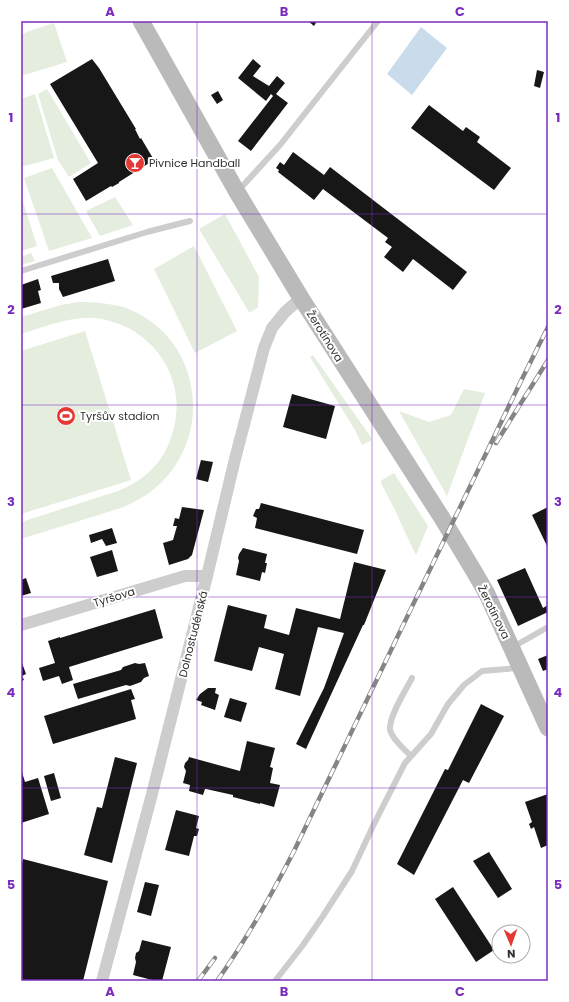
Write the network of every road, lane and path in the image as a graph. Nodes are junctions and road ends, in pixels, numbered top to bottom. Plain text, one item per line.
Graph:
1 (141, 21) edge
2 (378, 21) edge
3 (237, 192) junction
4 (190, 221) dead end
5 (21, 271) edge
6 (301, 298) junction
7 (207, 576) junction
8 (21, 624) edge
9 (548, 628) edge
10 (512, 648) junction
11 (520, 667) junction
12 (412, 678) dead end
13 (548, 728) edge
14 (411, 756) junction
15 (102, 981) edge
16 (275, 981) edge

1 - 3 street, Žerotínova
2 - 3 lane
3 - 6 street, Žerotínova
4 - 5 lane
6 - 7 street, Dolnostudénská
6 - 10 street, Žerotínova
7 - 8 street, Tyršova
7 - 15 street, Dolnostudénská
9 - 10 lane, Žerotínova
10 - 11 street, Žerotínova
11 - 13 street, Žerotínova
11 - 14 lane
12 - 14 lane
14 - 16 lane

